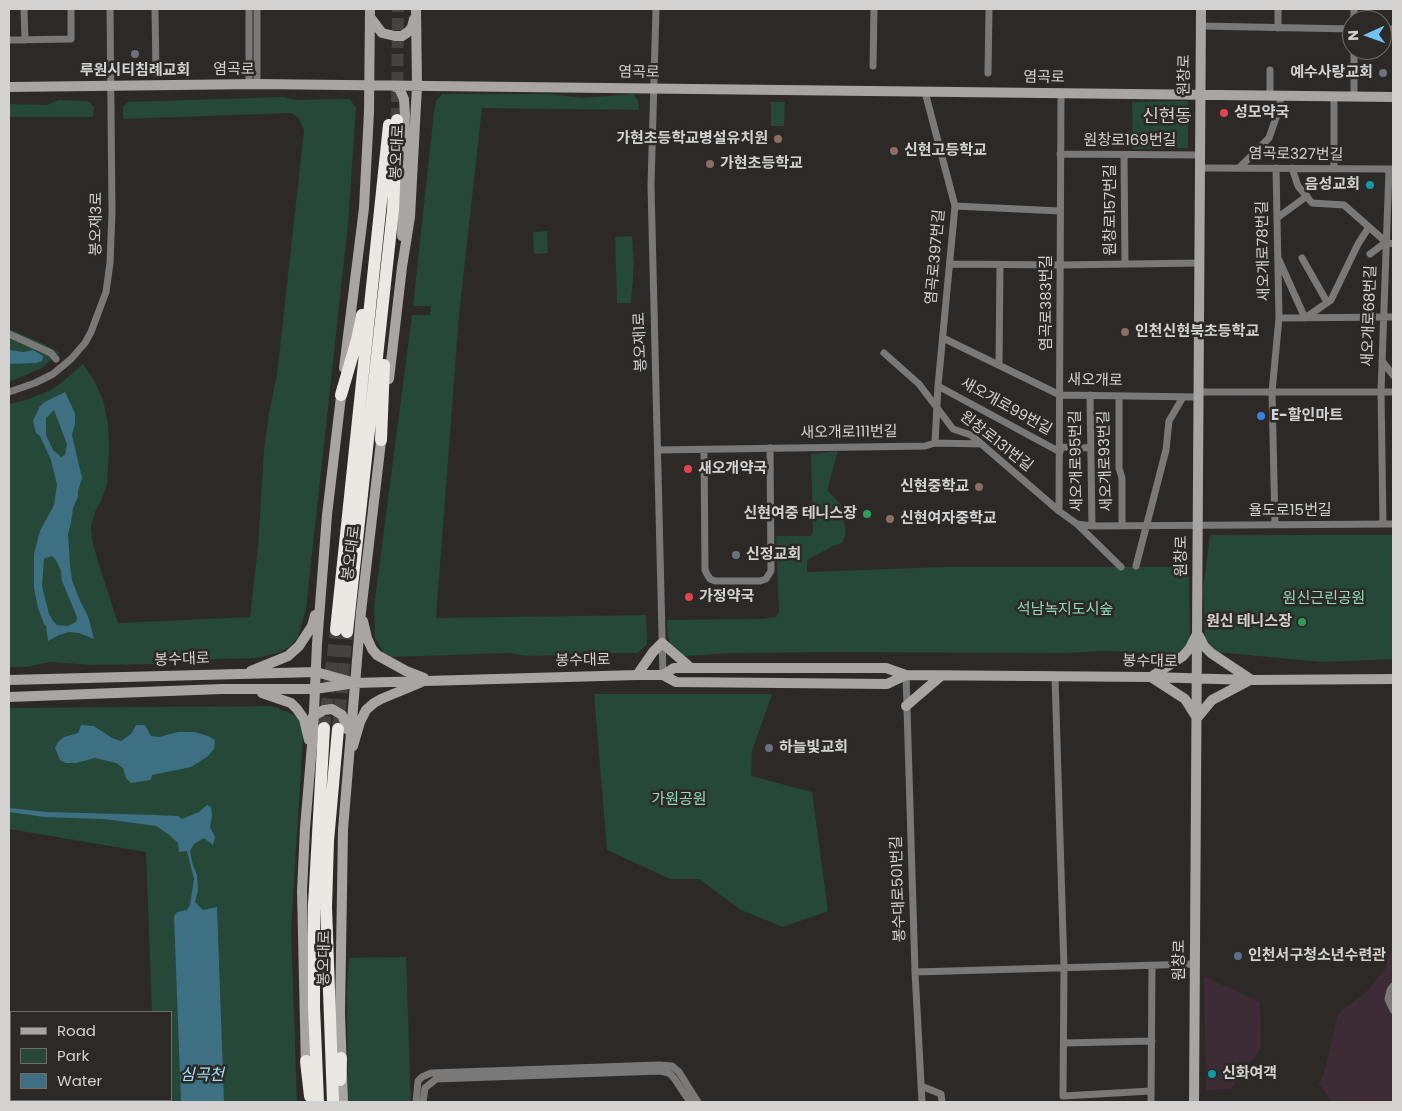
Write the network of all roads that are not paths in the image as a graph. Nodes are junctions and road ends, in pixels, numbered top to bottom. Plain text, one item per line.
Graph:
1 (24, 9) edge
2 (71, 9) edge
3 (110, 9) edge
4 (156, 9) edge
5 (249, 9) edge
6 (257, 9) edge
7 (656, 9) edge
8 (874, 9) edge
9 (989, 9) edge
10 (1201, 9) edge
11 (1278, 9) edge
12 (416, 11) edge
13 (370, 12) edge
14 (1201, 26) junction
15 (1278, 28) junction
16 (1342, 28) edge
17 (9, 40) edge
18 (25, 40) junction
19 (1354, 60) edge
20 (873, 66) dead end
21 (257, 68) junction
22 (249, 69) junction
23 (1270, 70) dead end
24 (156, 73) dead end
25 (988, 73) dead end
26 (253, 84) junction
27 (369, 85) junction
28 (110, 86) junction
29 (393, 86) junction
30 (417, 86) junction
31 (9, 87) edge
32 (654, 89) junction
33 (925, 92) junction
34 (1061, 93) junction
35 (1200, 95) junction
36 (1270, 95) junction
37 (1281, 96) junction
38 (1334, 96) junction
39 (1354, 96) junction
40 (1393, 97) edge
41 (1060, 154) junction
42 (1124, 155) junction
43 (1199, 155) junction
44 (1199, 168) junction
45 (1240, 168) junction
46 (1276, 168) junction
47 (1292, 168) junction
48 (1334, 169) junction
49 (1391, 169) edge
50 (1307, 196) junction
51 (955, 206) junction
52 (393, 210) junction
53 (1060, 211) junction
54 (1390, 214) edge
55 (1277, 218) junction
56 (380, 222) junction
57 (1369, 227) junction
58 (1390, 243) edge
59 (1370, 254) dead end
60 (1278, 256) junction
61 (1302, 258) dead end
62 (950, 264) junction
63 (1000, 264) junction
64 (1125, 264) junction
65 (1199, 264) junction
66 (1060, 265) junction
67 (402, 267) junction
68 (1327, 302) junction
69 (1384, 317) junction
70 (1393, 317) edge
71 (1279, 318) junction
72 (1305, 318) junction
73 (9, 334) edge
74 (943, 338) junction
75 (884, 353) dead end
76 (56, 359) dead end
77 (1382, 362) junction
78 (999, 365) junction
79 (1393, 375) edge
80 (938, 386) junction
81 (9, 392) edge
82 (1272, 392) junction
83 (1381, 392) junction
84 (1393, 392) edge
85 (1198, 394) junction
86 (341, 395) junction
87 (1060, 395) junction
88 (1090, 395) junction
89 (1119, 396) junction
90 (1183, 397) junction
91 (937, 407) junction
92 (381, 440) junction
93 (935, 443) junction
94 (982, 444) junction
95 (770, 448) junction
96 (1091, 448) junction
97 (659, 450) junction
98 (704, 450) junction
99 (1060, 450) junction
100 (1059, 511) junction
101 (1077, 524) junction
102 (1383, 524) junction
103 (1393, 524) edge
104 (1197, 525) junction
105 (1275, 525) junction
106 (1092, 526) junction
107 (1122, 526) junction
108 (1146, 526) junction
109 (1136, 566) dead end
110 (1121, 567) dead end
111 (322, 592) junction
112 (361, 612) junction
113 (1198, 633) junction
114 (662, 643) junction
115 (691, 668) junction
116 (316, 672) junction
117 (245, 674) junction
118 (637, 675) junction
119 (663, 675) junction
120 (906, 676) junction
121 (940, 676) junction
122 (1055, 677) junction
123 (1151, 677) junction
124 (1198, 678) junction
125 (1393, 679) edge
126 (9, 680) edge
127 (428, 680) junction
128 (1251, 680) junction
129 (355, 683) junction
130 (246, 689) junction
131 (316, 689) junction
132 (9, 698) edge
133 (906, 706) junction
134 (313, 716) junction
135 (1197, 718) junction
136 (324, 728) tunnel mouth
137 (338, 729) tunnel mouth
138 (350, 739) junction
139 (311, 756) junction
140 (349, 761) junction
141 (1195, 964) junction
142 (1152, 966) junction
143 (1064, 968) junction
144 (915, 972) junction
145 (1393, 986) edge
146 (1393, 1010) edge
147 (1152, 1041) junction
148 (1064, 1043) junction
149 (341, 1058) joint
150 (306, 1061) joint
151 (921, 1086) junction
152 (1151, 1091) junction
153 (309, 1102) edge
154 (318, 1102) edge
155 (333, 1102) edge
156 (341, 1102) edge
157 (416, 1102) edge
158 (423, 1102) edge
159 (690, 1102) edge
160 (698, 1102) edge
161 (922, 1102) edge
162 (942, 1102) edge
163 (1151, 1102) edge
164 (1194, 1102) edge

1 - 18 street
2 - 18 street
3 - 28 street, 봉오재3로
4 - 24 street
5 - 22 street
6 - 21 street
7 - 32 street, 봉오재1로
8 - 20 street
9 - 25 street
10 - 14 main road, 원창로
11 - 15 street
12 - 13 main road
12 - 30 main road, 봉오대로
13 - 27 main road, 봉오대로
14 - 15 street
14 - 35 main road, 원창로
15 - 16 street
17 - 18 street
19 - 39 street
21 - 22 street
21 - 26 street
22 - 26 street
23 - 36 street
26 - 27 main road, 염곡로
26 - 28 main road, 염곡로
27 - 29 main road, 염곡로
27 - 86 main road, 봉오대로
28 - 31 main road, 염곡로
28 - 81 street, 봉오재3로
29 - 30 main road, 염곡로
29 - 67 main road
30 - 32 main road, 염곡로
30 - 67 main road, 봉오대로
32 - 33 main road, 염곡로
32 - 97 street, 봉오재1로
33 - 34 main road, 염곡로
33 - 51 street, 염곡로397번길
34 - 35 main road, 염곡로
34 - 41 street, 염곡로383번길
35 - 36 main road, 염곡로
35 - 43 main road, 원창로
36 - 37 main road, 염곡로
37 - 38 main road, 염곡로
37 - 45 street
38 - 39 main road, 염곡로
38 - 48 street
39 - 40 main road, 염곡로
41 - 42 street, 원창로169번길
41 - 53 street, 염곡로383번길
42 - 43 street, 원창로169번길
42 - 64 street, 원창로157번길
43 - 44 main road, 원창로
44 - 45 street, 염곡로327번길
44 - 65 main road, 원창로
45 - 46 street, 염곡로327번길
46 - 47 street, 염곡로327번길
46 - 55 street, 새오개로78번길
47 - 48 street, 염곡로327번길
47 - 50 street
48 - 49 street, 염곡로327번길
49 - 54 street, 새오개로68번길
50 - 55 street
50 - 57 street
51 - 53 street
51 - 62 street, 염곡로397번길
52 - 56 highway, 봉오대로
52 - 56 highway, 봉오대로
52 - 92 highway
53 - 66 street, 염곡로383번길
54 - 58 street, 새오개로68번길
55 - 60 street, 새오개로78번길
56 - 86 highway
57 - 58 street
57 - 68 street, 새오개로68번길
58 - 59 street
58 - 69 street, 새오개로68번길
60 - 71 street, 새오개로78번길
60 - 72 street
61 - 68 street
62 - 63 street, 원창로157번길
62 - 74 street, 염곡로397번길
63 - 66 street, 원창로157번길
63 - 78 street
64 - 65 street, 원창로157번길
64 - 66 street, 원창로157번길
65 - 85 main road, 원창로
66 - 87 street, 염곡로383번길
67 - 92 main road, 봉오대로
68 - 72 street
69 - 70 street
69 - 72 street
69 - 77 street, 새오개로68번길
71 - 72 street
71 - 82 street, 새오개로78번길
73 - 76 street
74 - 78 street, 새오개로
74 - 80 street
75 - 91 street, 원창로131번길
77 - 79 street
77 - 83 street, 새오개로68번길
78 - 87 street, 새오개로
80 - 91 street
80 - 99 street, 새오개로99번길
82 - 83 street, 새오개로
82 - 85 street, 새오개로
82 - 105 street, 새오개로78번길
83 - 84 street, 새오개로
83 - 102 street
85 - 90 street, 새오개로
85 - 104 main road, 원창로
86 - 111 main road, 봉오대로
87 - 88 street, 새오개로
87 - 99 street, 새오개로99번길
88 - 89 street, 새오개로
88 - 96 street, 새오개로95번길
89 - 90 street, 새오개로
89 - 107 street, 새오개로93번길
90 - 108 street
91 - 93 street
91 - 94 street, 원창로131번길
92 - 112 main road, 봉오대로
93 - 94 street, 새오개로111번길
93 - 95 street, 새오개로111번길
94 - 100 street, 원창로131번길
95 - 98 street, 새오개로111번길
95 - 98 street
96 - 99 street
96 - 106 street, 새오개로95번길
97 - 98 street, 새오개로111번길
97 - 114 street, 봉오재1로
99 - 100 street, 새오개로99번길
100 - 101 street, 원창로131번길
101 - 106 street, 원창로131번길
101 - 110 street, 원창로131번길
102 - 103 street, 율도로15번길
102 - 105 street, 율도로15번길
104 - 105 street, 율도로15번길
104 - 108 street, 원창로131번길
104 - 113 main road, 원창로
106 - 107 street, 원창로131번길
107 - 108 street, 원창로131번길
108 - 109 street
111 - 116 main road, 봉오대로
111 - 117 main road
112 - 127 main road
112 - 129 main road, 봉오대로
113 - 123 main road
113 - 124 main road, 원창로
113 - 128 main road
114 - 115 main road
114 - 118 main road
114 - 119 street, 봉오재1로
115 - 119 main road, 봉수대로
115 - 120 main road, 봉수대로
116 - 117 main road, 봉수대로
116 - 129 main road, 봉수대로
116 - 131 main road, 봉오대로
117 - 126 main road, 봉수대로
118 - 119 main road, 봉수대로
118 - 127 main road, 봉수대로
119 - 120 main road, 봉수대로
120 - 121 main road, 봉수대로
120 - 133 street, 봉수대로501번길
121 - 122 main road, 봉수대로
121 - 133 main road
122 - 123 main road, 봉수대로
122 - 143 street
123 - 124 main road, 봉수대로
123 - 135 main road
124 - 128 main road, 봉수대로
124 - 135 main road, 원창로
125 - 128 main road, 봉수대로
127 - 129 main road, 봉수대로
127 - 140 main road
128 - 135 main road
129 - 131 main road, 봉수대로
129 - 138 main road, 봉오대로
130 - 131 main road, 봉수대로
130 - 132 main road, 봉수대로
130 - 139 main road
131 - 134 main road, 봉오대로
133 - 144 street, 봉수대로501번길
134 - 138 main road
134 - 139 main road, 봉오대로
135 - 141 main road, 원창로
136 - 154 highway, 봉오대로
137 - 155 highway, 봉오대로
138 - 140 main road, 봉오대로
139 - 150 main road, 봉오대로
140 - 149 main road, 봉오대로
141 - 142 street
141 - 164 main road, 원창로
142 - 143 street
142 - 147 street
143 - 144 street
143 - 148 street
144 - 151 street, 봉수대로501번길
145 - 146 street
147 - 148 street
147 - 152 street
148 - 152 street
149 - 156 highway
150 - 153 highway
151 - 161 street, 봉수대로501번길
151 - 162 street
152 - 163 street
157 - 160 street
158 - 159 street

